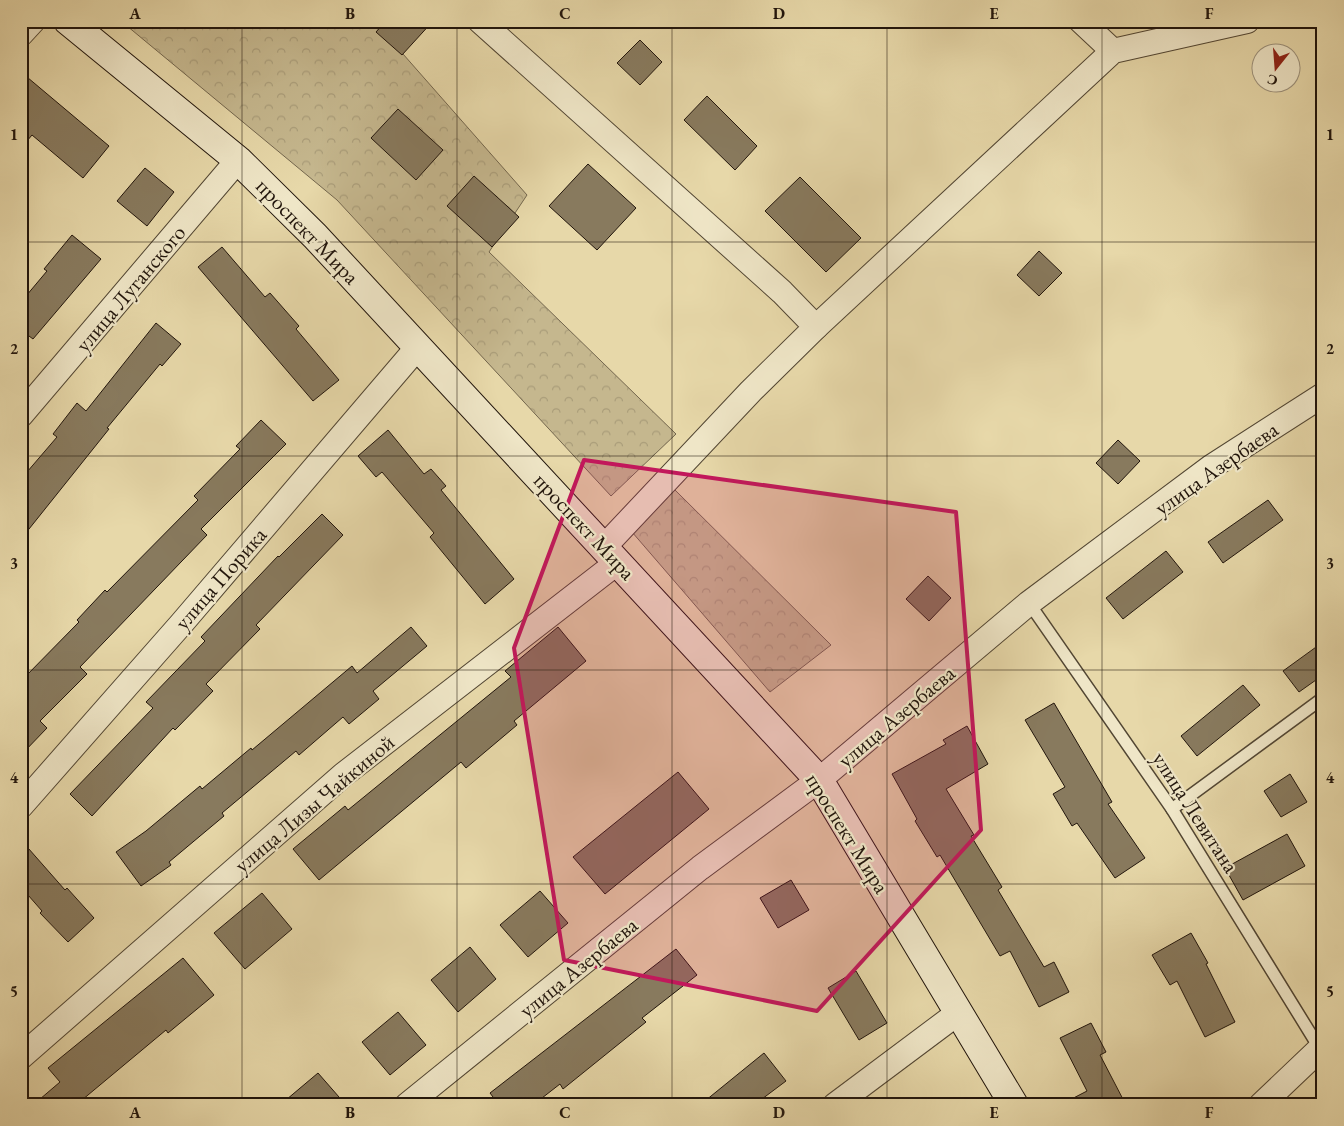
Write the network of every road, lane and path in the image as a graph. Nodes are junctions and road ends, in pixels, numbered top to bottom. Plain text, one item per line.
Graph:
1 (33, 21) edge
2 (68, 21) edge
3 (480, 21) edge
4 (1080, 21) edge
5 (1247, 21) edge
6 (21, 34) edge
7 (1113, 51) junction
8 (238, 160) junction
9 (816, 327) junction
10 (417, 348) junction
11 (1323, 395) edge
12 (21, 415) edge
13 (611, 554) junction
14 (1030, 603) junction
15 (1323, 698) edge
16 (819, 780) junction
17 (21, 806) edge
18 (1172, 809) junction
19 (958, 1013) junction
20 (1321, 1047) edge
21 (21, 1057) edge
22 (407, 1105) edge
23 (835, 1105) edge
24 (1014, 1105) edge
25 (1261, 1105) edge

1 - 6 street
2 - 8 main road, проспект Мира
3 - 9 street
4 - 7 street
5 - 7 street
7 - 9 street, улица Лизы Чайкиной
8 - 10 main road, проспект Мира
8 - 12 street, улица Луганского
9 - 13 street, улица Лизы Чайкиной
10 - 13 main road, проспект Мира
10 - 17 street, улица Порика
11 - 14 street, улица Азербаева
13 - 16 main road, проспект Мира
13 - 21 street, улица Лизы Чайкиной
14 - 16 street, улица Азербаева
14 - 18 lane, улица Левитана
15 - 18 lane
16 - 19 main road, проспект Мира
16 - 22 street, улица Азербаева
18 - 20 lane, улица Левитана
19 - 23 street
19 - 24 main road, проспект Мира
20 - 25 street

